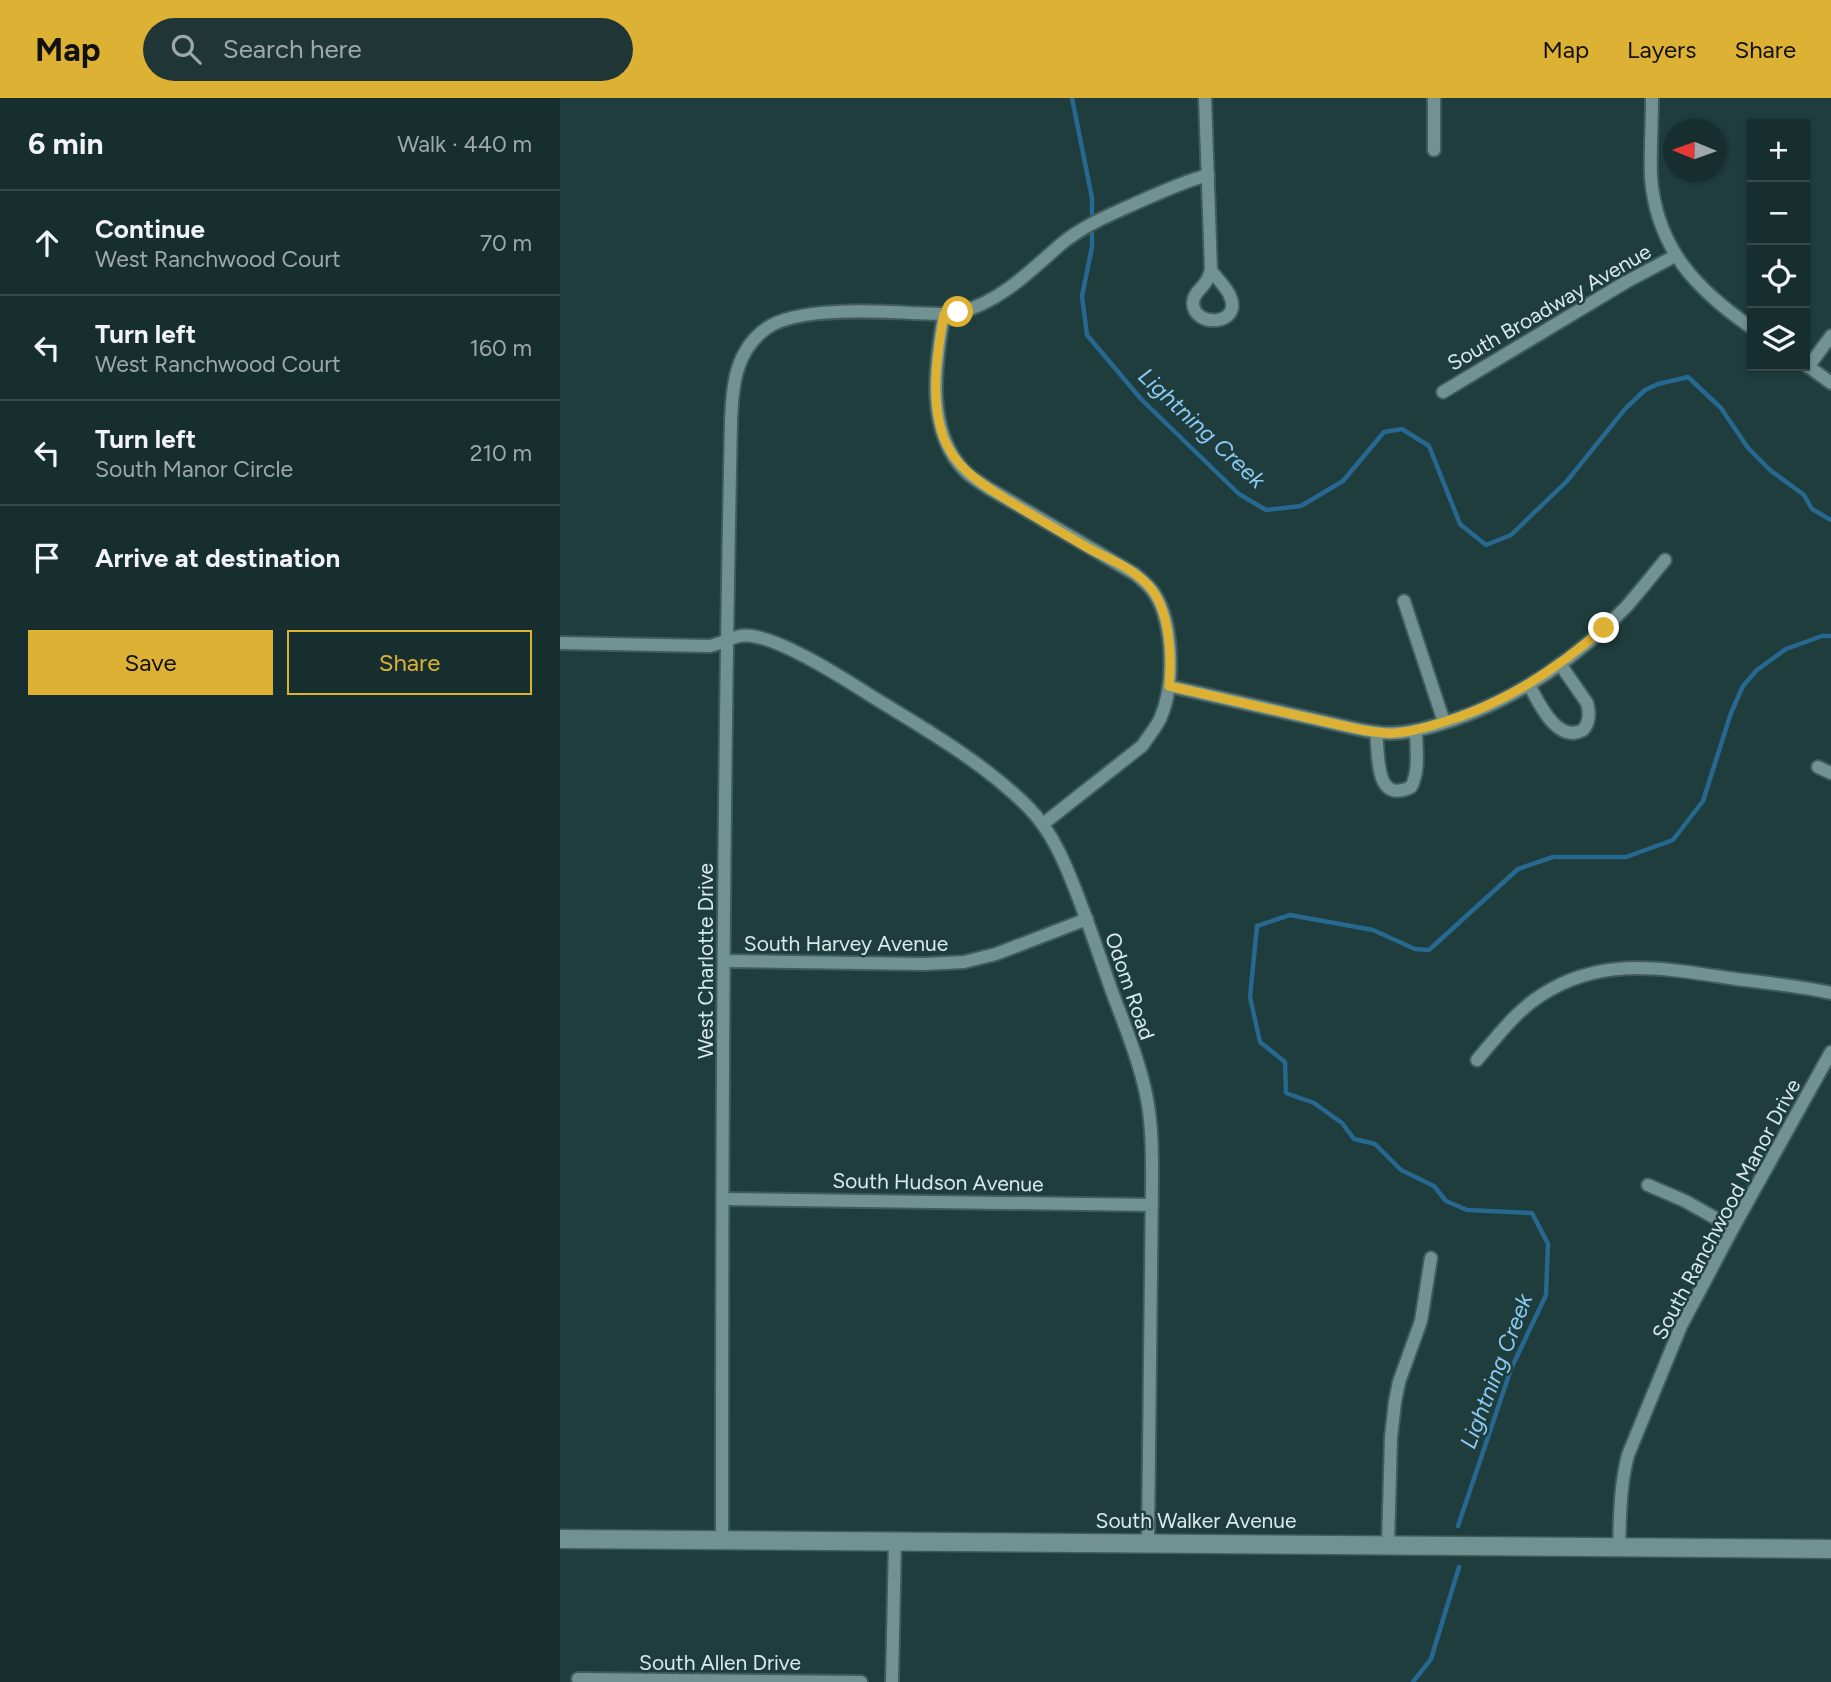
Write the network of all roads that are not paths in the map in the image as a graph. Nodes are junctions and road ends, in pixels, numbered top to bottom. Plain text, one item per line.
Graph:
1 (1205, 98) edge
2 (1434, 98) edge
3 (1652, 98) edge
4 (1434, 150) dead end
5 (1208, 175) junction
6 (1675, 256) junction
7 (1211, 270) dead end
8 (944, 314) junction
9 (1747, 324) edge
10 (1831, 336) edge
11 (1810, 362) edge
12 (1810, 368) edge
13 (1831, 383) edge
14 (1443, 392) dead end
15 (1665, 560) dead end
16 (1404, 601) dead end
17 (727, 642) junction
18 (560, 643) edge
19 (1560, 664) junction
20 (1529, 685) junction
21 (1169, 686) junction
22 (1444, 722) junction
23 (1416, 730) junction
24 (1376, 733) junction
25 (1818, 767) dead end
26 (1831, 773) edge
27 (1043, 824) junction
28 (1087, 919) junction
29 (724, 961) junction
30 (1831, 993) edge
31 (1831, 1052) edge
32 (1477, 1060) dead end
33 (1648, 1185) dead end
34 (723, 1199) junction
35 (1152, 1205) junction
36 (1733, 1228) junction
37 (1431, 1258) dead end
38 (560, 1539) edge
39 (722, 1540) junction
40 (895, 1541) junction
41 (1149, 1543) junction
42 (1388, 1545) junction
43 (1619, 1546) junction
44 (1831, 1549) edge
45 (578, 1679) dead end
46 (861, 1682) edge
47 (892, 1682) edge

1 - 5 street
2 - 4 street
3 - 6 street
5 - 7 street
5 - 8 street
6 - 9 street
6 - 14 street, South Broadway Avenue
8 - 17 street, West Charlotte Drive
8 - 21 street
10 - 11 street
12 - 13 street
15 - 19 street
16 - 22 street
17 - 18 street, Odom Road
17 - 27 street, Odom Road
17 - 29 street, West Charlotte Drive
19 - 20 street
19 - 20 street
20 - 22 street
21 - 24 street
21 - 27 street
22 - 23 street
23 - 24 street
23 - 24 street
25 - 26 street
27 - 28 street, Odom Road
28 - 29 street, South Harvey Avenue
28 - 35 street, Odom Road
29 - 34 street, West Charlotte Drive
30 - 32 street
31 - 36 street, South Ranchwood Manor Drive
33 - 36 street
34 - 35 street, South Hudson Avenue
34 - 39 street, West Charlotte Drive
35 - 41 street, Odom Road
36 - 43 street, South Ranchwood Manor Drive
37 - 42 street
38 - 39 main road, South Walker Avenue
39 - 40 main road, South Walker Avenue
40 - 41 main road, South Walker Avenue
40 - 47 street
41 - 42 main road, South Walker Avenue
42 - 43 main road, South Walker Avenue
43 - 44 main road, South Walker Avenue
45 - 46 street, South Allen Drive

